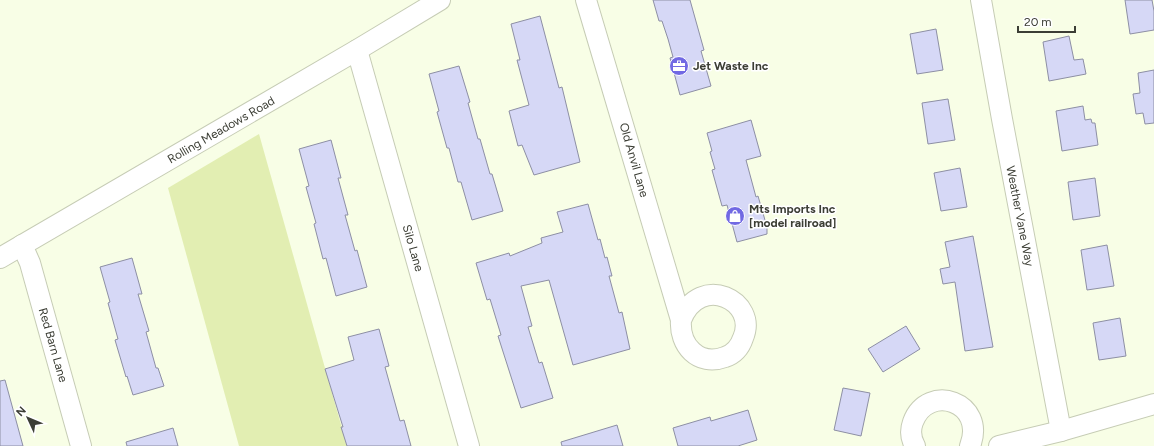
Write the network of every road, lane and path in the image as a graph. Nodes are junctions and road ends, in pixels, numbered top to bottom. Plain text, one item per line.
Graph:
1 (440, 0) edge
2 (586, 0) edge
3 (981, 0) edge
4 (357, 50) junction
5 (22, 245) junction
6 (0, 258) edge
7 (681, 320) dead end
8 (1154, 404) edge
9 (1061, 431) junction
10 (81, 446) edge
11 (469, 446) edge
12 (915, 446) edge
13 (970, 446) edge
14 (999, 446) edge

1 - 4 street, Rolling Meadows Road
2 - 7 street, Old Anvil Lane
3 - 9 street, Weather Vane Way
4 - 5 street, Rolling Meadows Road
4 - 11 street, Silo Lane
5 - 6 street, Rolling Meadows Road
5 - 10 street, Red Barn Lane
8 - 9 street
9 - 14 street
12 - 13 street

